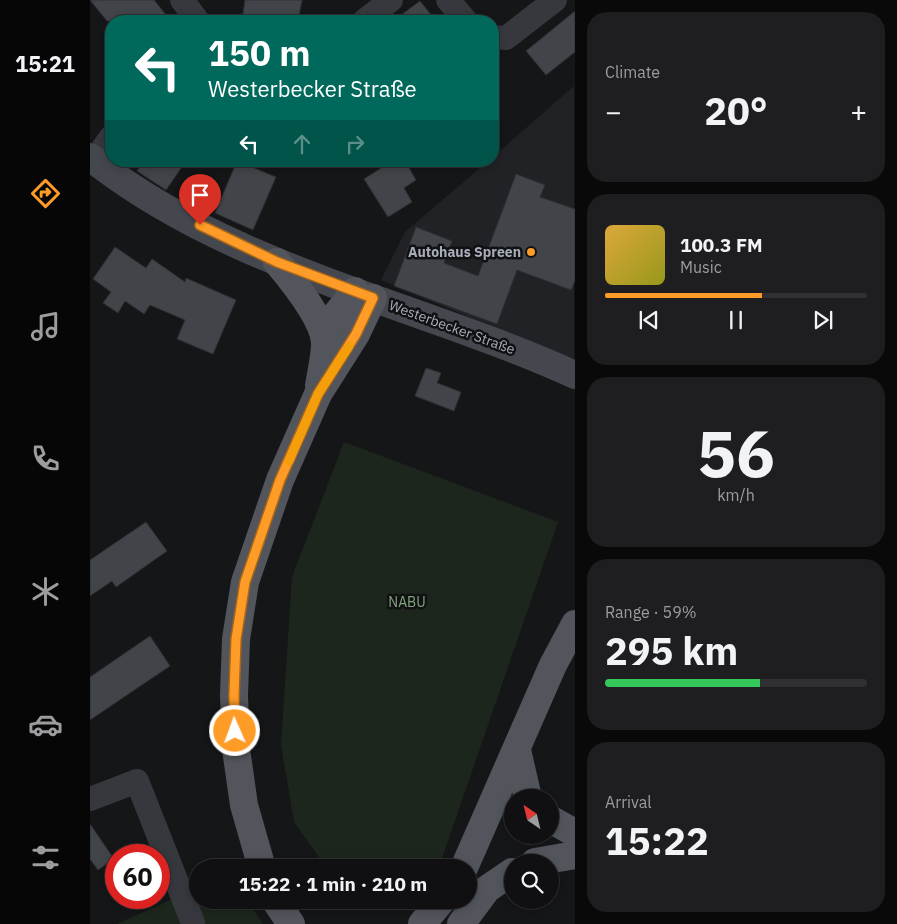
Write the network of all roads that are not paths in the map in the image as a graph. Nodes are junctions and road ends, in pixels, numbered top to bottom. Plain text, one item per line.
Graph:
1 (182, 0) edge
2 (391, 0) edge
3 (448, 0) edge
4 (555, 0) edge
5 (193, 15) edge
6 (372, 15) edge
7 (461, 15) edge
8 (499, 38) edge
9 (105, 144) edge
10 (92, 159) edge
11 (277, 262) junction
12 (364, 294) junction
13 (325, 341) junction
14 (574, 375) edge
15 (318, 394) junction
16 (574, 624) edge
17 (517, 750) junction
18 (526, 789) edge
19 (90, 799) edge
20 (559, 824) edge
21 (574, 833) edge
22 (574, 855) edge
23 (559, 858) edge
24 (259, 859) edge
25 (468, 859) edge
26 (504, 877) edge
27 (281, 909) edge
28 (434, 909) edge
29 (449, 909) edge
30 (193, 923) dead end
31 (292, 924) edge
32 (422, 924) edge
33 (445, 924) edge
34 (462, 924) edge

1 - 5 street
2 - 6 street
3 - 7 street
4 - 8 street
9 - 10 street
10 - 11 street, Westerbecker Straße
11 - 12 street, Westerbecker Straße
11 - 13 main road
12 - 13 main road
12 - 14 street, Westerbecker Straße
12 - 15 main road
13 - 15 main road
15 - 24 main road
16 - 17 main road
17 - 18 main road
17 - 25 main road
19 - 30 street
20 - 21 main road
22 - 23 main road
26 - 34 main road
27 - 31 main road
28 - 32 main road
29 - 33 main road

